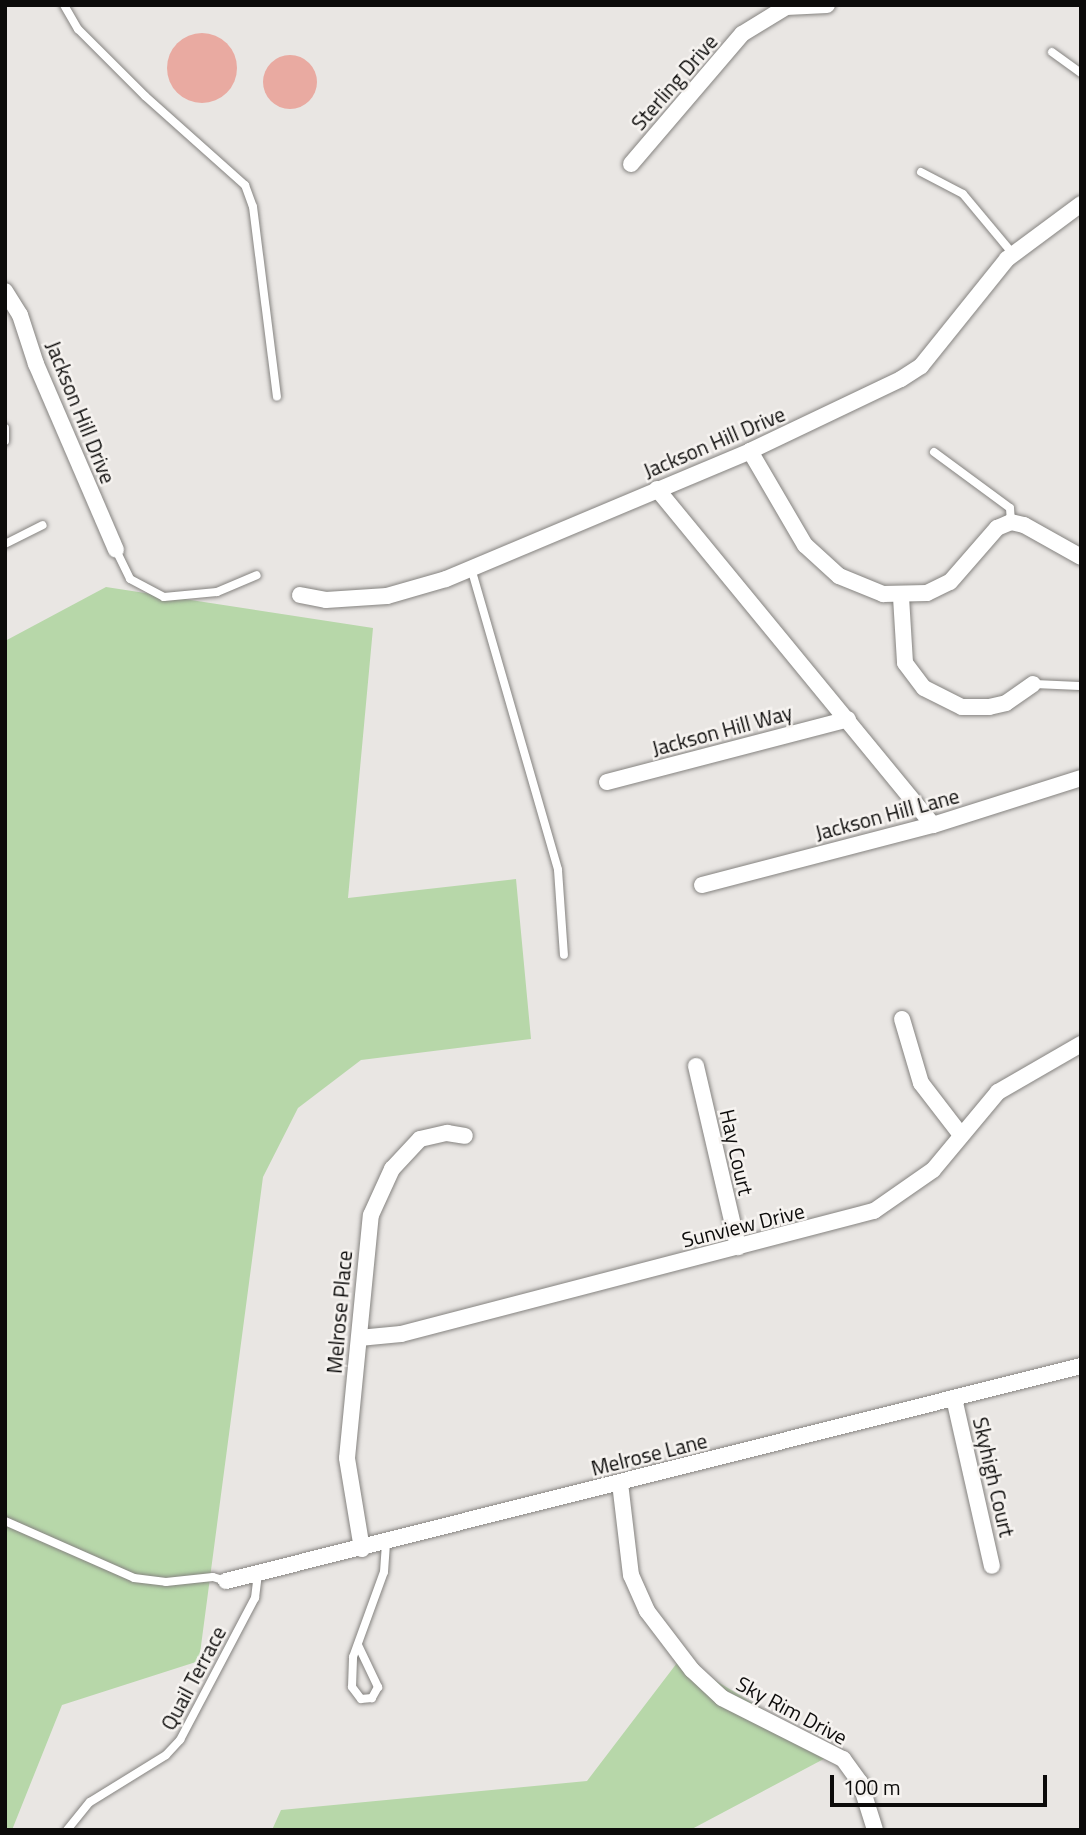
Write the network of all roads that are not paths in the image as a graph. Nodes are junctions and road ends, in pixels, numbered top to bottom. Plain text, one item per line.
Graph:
1 (64, 5) edge
2 (827, 5) edge
3 (1052, 52) dead end
4 (1081, 73) edge
5 (631, 164) dead end
6 (921, 172) dead end
7 (1081, 204) edge
8 (1013, 254) junction
9 (5, 290) edge
10 (277, 396) dead end
11 (5, 428) edge
12 (5, 441) edge
13 (750, 451) junction
14 (934, 453) dead end
15 (657, 489) junction
16 (1011, 522) junction
17 (43, 526) dead end
18 (5, 544) edge
19 (116, 550) joint
20 (1081, 556) edge
21 (471, 568) junction
22 (257, 575) dead end
23 (300, 596) dead end
24 (901, 597) junction
25 (1033, 684) joint
26 (1081, 686) edge
27 (848, 719) junction
28 (1081, 778) edge
29 (607, 782) dead end
30 (933, 825) junction
31 (702, 885) dead end
32 (564, 955) dead end
33 (902, 1019) dead end
34 (1081, 1044) edge
35 (696, 1066) dead end
36 (961, 1135) junction
37 (465, 1136) dead end
38 (738, 1247) junction
39 (359, 1338) junction
40 (1081, 1366) edge
41 (954, 1398) junction
42 (620, 1483) junction
43 (5, 1521) edge
44 (386, 1543) junction
45 (362, 1549) junction
46 (992, 1566) dead end
47 (258, 1574) junction
48 (226, 1581) joint
49 (358, 1645) junction
50 (67, 1830) edge
51 (875, 1830) edge

1 - 10 lane
2 - 5 street, Sterling Drive
3 - 4 lane
6 - 8 lane
7 - 8 street, Jackson Hill Drive
8 - 13 street, Jackson Hill Drive
9 - 19 street, Jackson Hill Drive
11 - 12 lane
13 - 15 street, Jackson Hill Drive
13 - 24 street
14 - 16 lane
15 - 21 street, Jackson Hill Drive
15 - 27 street
16 - 20 street
16 - 24 street
17 - 18 lane
19 - 22 lane
21 - 23 street, Jackson Hill Drive
21 - 32 lane
24 - 25 street
25 - 26 lane
27 - 29 street, Jackson Hill Way
27 - 30 street
28 - 30 street, Jackson Hill Lane
30 - 31 street, Jackson Hill Lane
33 - 36 street
34 - 36 street, Sunview Drive
35 - 38 street, Hay Court
36 - 38 street, Sunview Drive
37 - 39 street, Melrose Place
38 - 39 street, Sunview Drive
39 - 45 street, Melrose Place
40 - 41 street, Melrose Lane
41 - 42 street, Melrose Lane
41 - 46 street, Skyhigh Court
42 - 44 street, Melrose Lane
42 - 51 street, Sky Rim Drive
43 - 48 lane
44 - 45 street, Melrose Lane
44 - 49 lane
45 - 47 street, Melrose Lane
47 - 48 street, Melrose Lane
47 - 50 lane, Quail Terrace
49 - 49 lane

